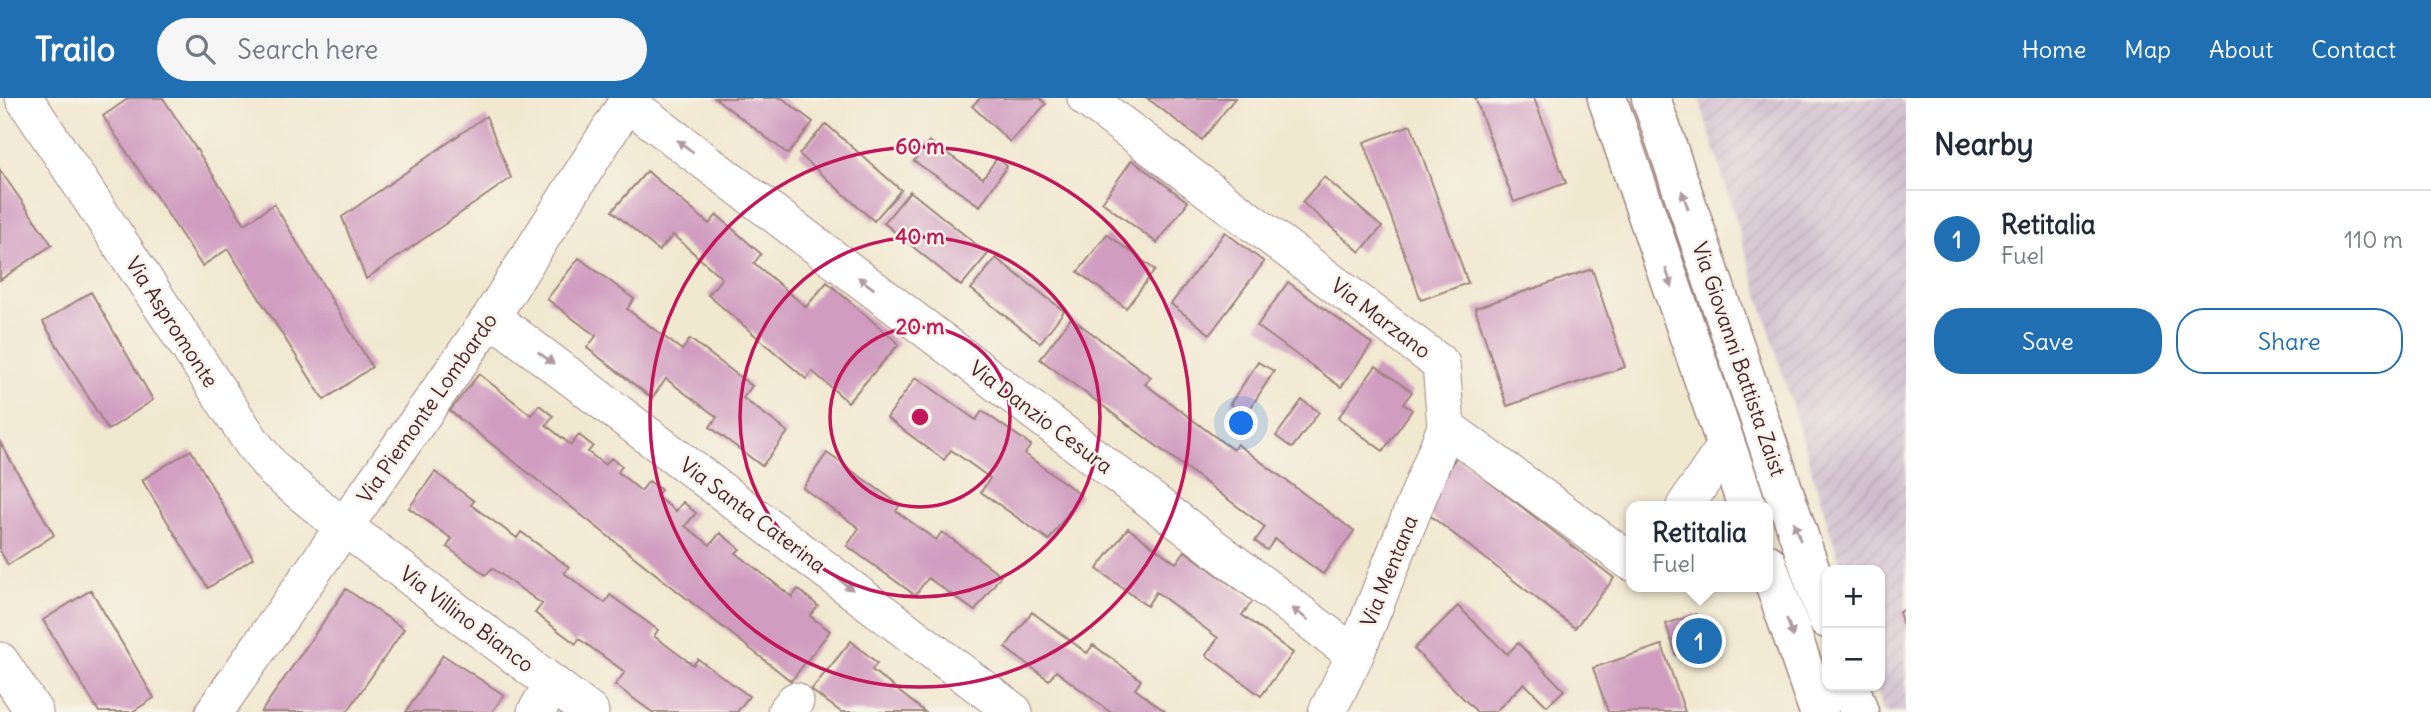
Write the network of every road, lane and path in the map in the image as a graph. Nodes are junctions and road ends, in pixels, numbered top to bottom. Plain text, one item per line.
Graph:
1 (24, 98) edge
2 (1086, 98) edge
3 (1607, 98) edge
4 (1651, 98) edge
5 (628, 100) edge
6 (491, 317) junction
7 (1446, 427) junction
8 (1726, 446) junction
9 (1688, 501) edge
10 (1745, 501) edge
11 (344, 526) junction
12 (1626, 558) edge
13 (1773, 580) edge
14 (1822, 604) edge
15 (1355, 655) junction
16 (0, 661) edge
17 (1852, 691) edge
18 (545, 698) edge
19 (34, 712) edge
20 (214, 712) edge
21 (590, 712) edge
22 (1014, 712) edge
23 (1327, 712) edge
24 (1819, 712) edge
25 (1859, 712) edge

1 - 11 street, Via Aspromonte
2 - 7 street, Via Marzano
3 -> 8 main road, Via Giovanni Battista Zaist
14 -> 4 main road, Via Giovanni Battista Zaist
5 - 6 street, Via Piemonte Lombardo
15 -> 5 street, Via Danzio Cesura
6 - 11 street, Via Piemonte Lombardo
6 -> 22 street, Via Santa Caterina
7 - 12 street
7 - 15 street, Via Mentana
8 - 9 street
8 - 10 main road, Via Giovanni Battista Zaist
11 - 18 street, Via Villino Bianco
11 - 20 street, Via Piemonte Lombardo
13 -> 24 main road
15 - 23 street, Via Mentana
16 - 19 street
17 - 25 main road
18 - 21 street, Via Villino Bianco

